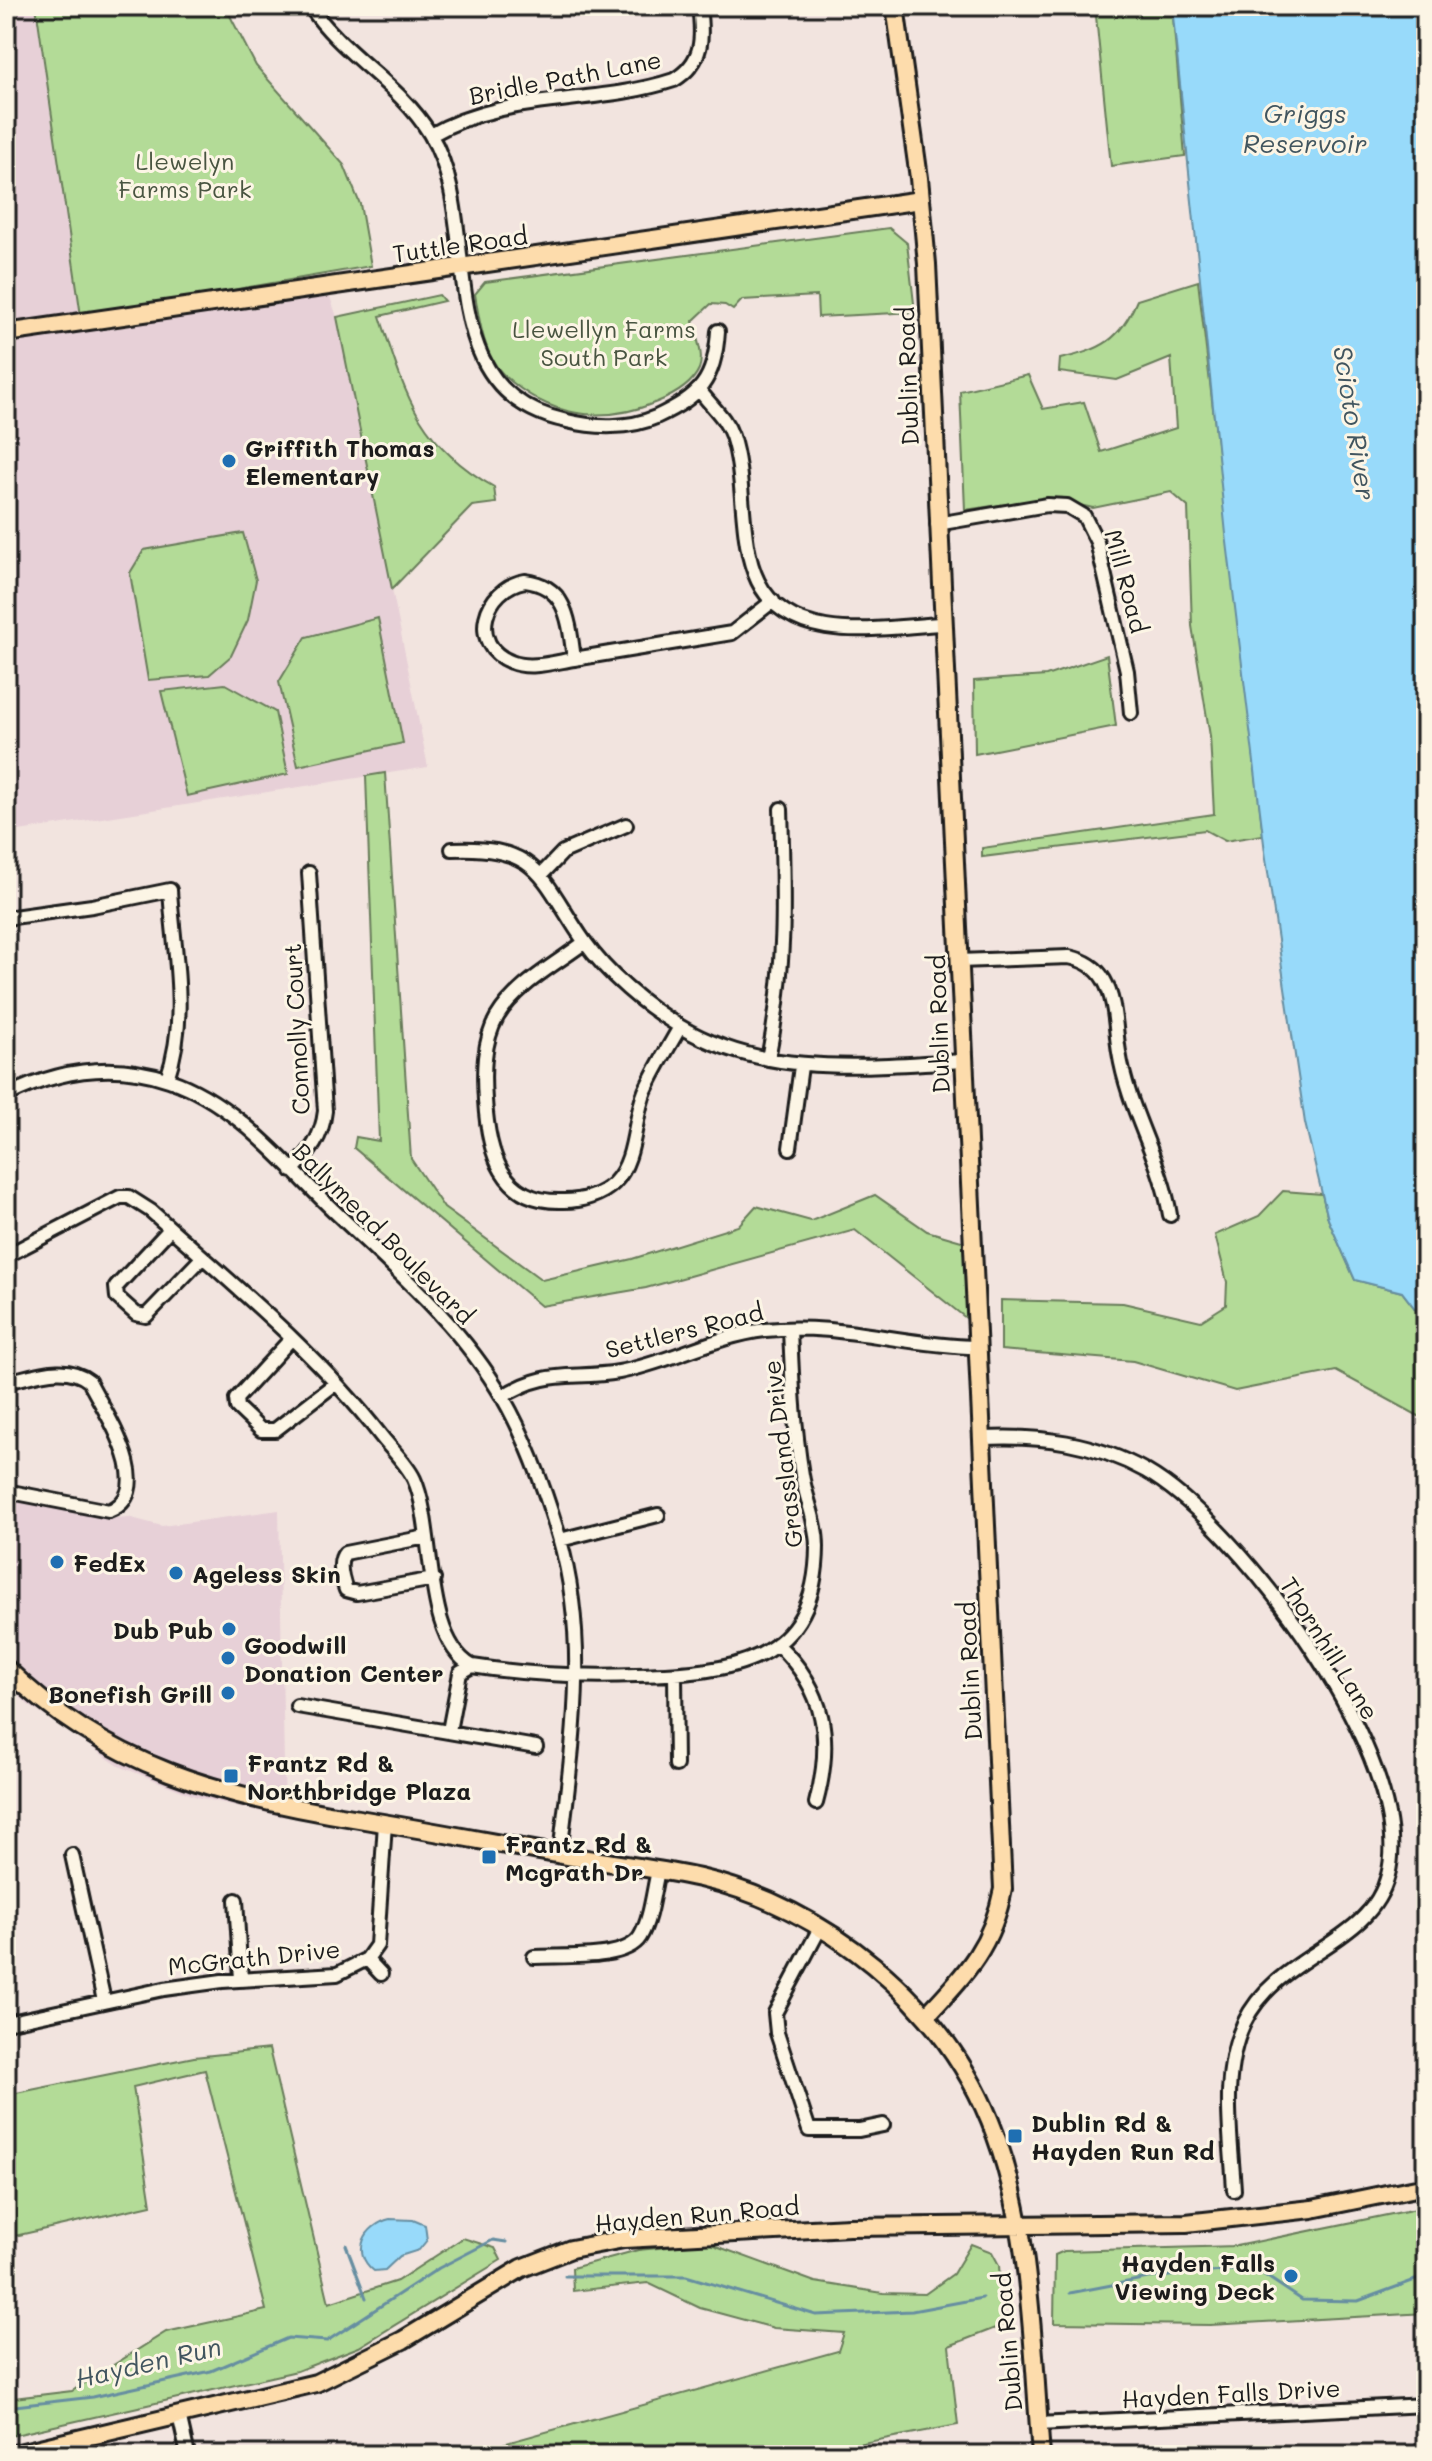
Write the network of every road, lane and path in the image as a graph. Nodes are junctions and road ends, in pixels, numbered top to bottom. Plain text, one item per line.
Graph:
1 (699, 6) edge
2 (895, 6) edge
3 (315, 8) edge
4 (431, 135) junction
5 (921, 200) junction
6 (461, 268) junction
7 (718, 331) dead end
8 (6, 333) edge
9 (700, 391) junction
10 (937, 524) junction
11 (773, 601) junction
12 (942, 624) junction
13 (574, 659) junction
14 (1131, 713) dead end
15 (781, 809) dead end
16 (626, 825) dead end
17 (452, 849) dead end
18 (309, 873) dead end
19 (542, 874) junction
20 (6, 918) edge
21 (585, 942) junction
22 (959, 961) junction
23 (478, 1022) dead end
24 (680, 1027) junction
25 (491, 1029) junction
26 (768, 1059) junction
27 (963, 1061) junction
28 (801, 1066) junction
29 (167, 1079) junction
30 (6, 1096) edge
31 (790, 1148) dead end
32 (292, 1171) junction
33 (1170, 1215) dead end
34 (170, 1229) junction
35 (6, 1256) edge
36 (202, 1258) junction
37 (790, 1329) junction
38 (291, 1339) junction
39 (976, 1347) junction
40 (6, 1382) edge
41 (336, 1383) junction
42 (502, 1397) junction
43 (982, 1438) junction
44 (6, 1491) edge
45 (658, 1515) dead end
46 (426, 1537) junction
47 (560, 1540) junction
48 (434, 1579) junction
49 (777, 1644) junction
50 (472, 1666) junction
51 (675, 1674) junction
52 (578, 1677) junction
53 (9, 1678) edge
54 (297, 1706) dead end
55 (449, 1731) junction
56 (536, 1747) dead end
57 (676, 1765) dead end
58 (816, 1803) dead end
59 (385, 1823) junction
60 (560, 1854) junction
61 (72, 1855) dead end
62 (658, 1871) junction
63 (236, 1900) dead end
64 (820, 1928) junction
65 (534, 1957) dead end
66 (367, 1959) junction
67 (381, 1974) dead end
68 (241, 1979) junction
69 (104, 2001) junction
70 (926, 2016) junction
71 (6, 2023) edge
72 (883, 2125) dead end
73 (1426, 2186) edge
74 (1234, 2190) dead end
75 (1019, 2225) junction
76 (1426, 2405) edge
77 (179, 2415) junction
78 (1038, 2424) junction
79 (10, 2455) edge
80 (188, 2455) edge
81 (1041, 2455) edge

1 - 4 street, Bridle Path Lane
2 - 5 main road, Dublin Road
3 - 4 street
4 - 6 street
5 - 6 main road, Tuttle Road
5 - 10 main road, Dublin Road
6 - 8 main road, Tuttle Road
6 - 9 street
7 - 9 street
9 - 11 street
10 - 12 main road, Dublin Road
10 - 14 street, Mill Road
11 - 12 street
11 - 13 street
12 - 22 main road, Dublin Road
13 - 13 street
15 - 26 street
16 - 19 street
17 - 19 street
18 - 32 street, Connolly Court
19 - 21 street
20 - 29 street
21 - 24 street
21 - 25 street
22 - 27 main road, Dublin Road
22 - 33 street
23 - 25 street
24 - 25 street
24 - 26 street
26 - 28 street
27 - 28 street
27 - 39 main road, Dublin Road
28 - 31 street
29 - 30 street, Ballymead Boulevard
29 - 32 street, Ballymead Boulevard
32 - 42 street, Ballymead Boulevard
34 - 35 street
34 - 36 street
34 - 36 street
36 - 38 street
37 - 39 street, Settlers Road
37 - 42 street, Settlers Road
37 - 49 street, Grassland Drive
38 - 41 street
38 - 41 street
39 - 43 main road, Dublin Road
40 - 44 street
41 - 46 street
42 - 47 street, Ballymead Boulevard
43 - 70 main road, Dublin Road
43 - 74 street, Thornhill Lane
45 - 47 street
46 - 48 street
46 - 48 street
47 - 52 street, Ballymead Boulevard
48 - 50 street
49 - 51 street, Grassland Drive
49 - 58 street
50 - 52 street, Grassland Drive
50 - 55 street
51 - 52 street, Grassland Drive
51 - 57 street
52 - 60 street, Ballymead Boulevard
53 - 59 main road, Dublin Road
54 - 55 street
55 - 56 street
59 - 60 main road, Dublin Road
59 - 66 street, McGrath Drive
60 - 62 main road, Dublin Road
61 - 69 street
62 - 64 main road, Dublin Road
62 - 65 street
63 - 68 street
64 - 70 main road, Dublin Road
64 - 72 street
66 - 67 street
66 - 68 street, McGrath Drive
68 - 69 street, McGrath Drive
69 - 71 street, McGrath Drive
70 - 75 main road, Dublin Road
73 - 75 main road, Hayden Run Road
75 - 77 main road, Hayden Run Road
75 - 78 main road, Dublin Road
76 - 78 street, Hayden Falls Drive
77 - 79 main road, Hayden Run Road
77 - 80 street
78 - 81 main road, Dublin Road

